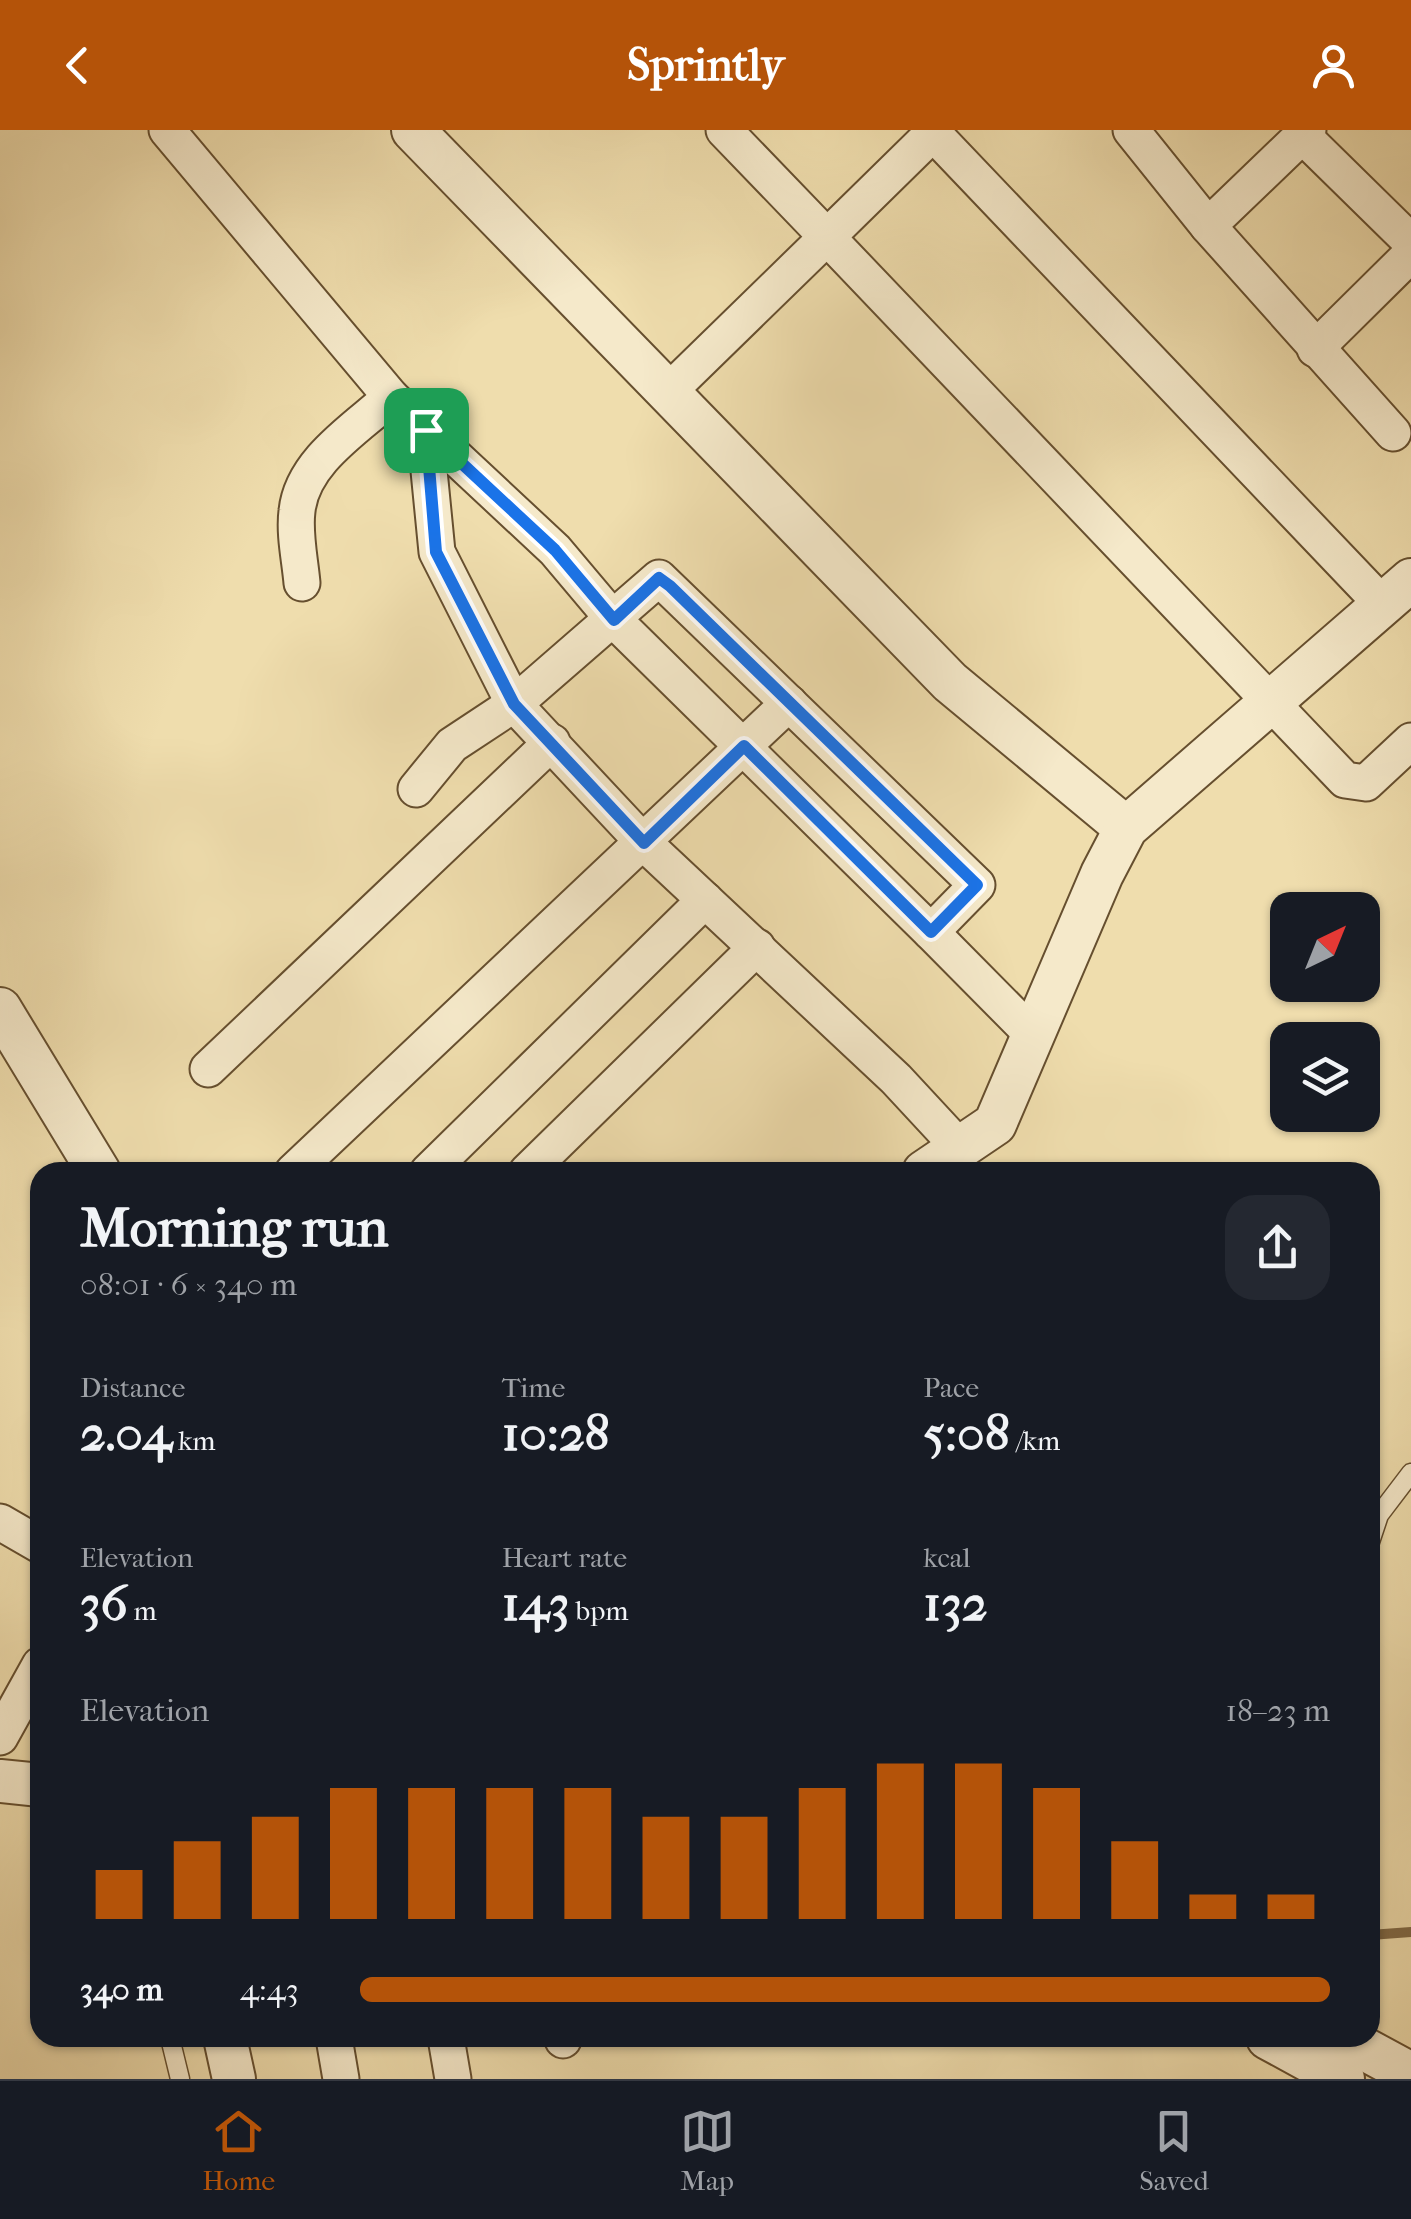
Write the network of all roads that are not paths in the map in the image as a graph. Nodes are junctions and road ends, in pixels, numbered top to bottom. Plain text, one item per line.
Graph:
1 (167, 130) edge
2 (412, 130) edge
3 (724, 130) edge
4 (1131, 130) edge
5 (1306, 133) edge
6 (919, 136) edge
7 (1208, 226) junction
8 (827, 238) junction
9 (1411, 242) edge
10 (1411, 254) edge
11 (1315, 349) junction
12 (667, 393) junction
13 (392, 397) junction
14 (426, 430) junction
15 (1393, 433) dead end
16 (302, 583) dead end
17 (1397, 592) edge
18 (614, 620) junction
19 (1272, 701) junction
20 (789, 703) junction
21 (514, 704) junction
22 (1411, 741) edge
23 (552, 742) junction
24 (744, 746) junction
25 (416, 789) dead end
26 (1126, 828) junction
27 (644, 843) junction
28 (705, 900) junction
29 (931, 932) junction
30 (757, 947) junction
31 (0, 1009) edge
32 (1034, 1036) junction
33 (208, 1070) dead end
34 (960, 1148) junction
35 (93, 1162) edge
36 (304, 1162) edge
37 (438, 1162) edge
38 (537, 1162) edge
39 (939, 1162) edge
40 (1411, 1473) edge
41 (1380, 1515) edge
42 (0, 1522) edge
43 (30, 1539) edge
44 (30, 1683) edge
45 (0, 1736) edge
46 (0, 1780) edge
47 (30, 1784) edge
48 (172, 2047) edge
49 (227, 2047) edge
50 (336, 2047) edge
51 (448, 2047) edge
52 (1285, 2047) edge
53 (1361, 2047) edge
54 (1411, 2074) edge
55 (180, 2079) edge
56 (234, 2079) edge
57 (341, 2079) edge
58 (453, 2079) edge
59 (1344, 2079) edge

1 - 13 street
2 - 12 street
3 - 8 street
4 - 7 street
5 - 7 street
5 - 9 street
6 - 8 street
6 - 17 street
7 - 11 street
8 - 12 street
8 - 19 street
10 - 11 street
11 - 15 street
12 - 26 street
13 - 14 street
13 - 16 street
14 - 18 street
14 - 21 street
17 - 19 street
18 - 20 street
18 - 21 street
18 - 24 street
19 - 22 street
19 - 26 street
20 - 24 street
20 - 29 street
21 - 23 street
21 - 25 street
23 - 27 street
23 - 33 street
24 - 27 street
24 - 29 street
26 - 32 street
27 - 28 street
27 - 36 street
28 - 30 street
28 - 37 street
29 - 32 street
30 - 34 street
30 - 38 street
31 - 35 street
32 - 34 street
34 - 39 street
40 - 41 lane
42 - 43 street
44 - 45 street
46 - 47 street
48 - 55 lane
49 - 56 street
50 - 57 street
51 - 58 street
52 - 59 street
53 - 54 street

